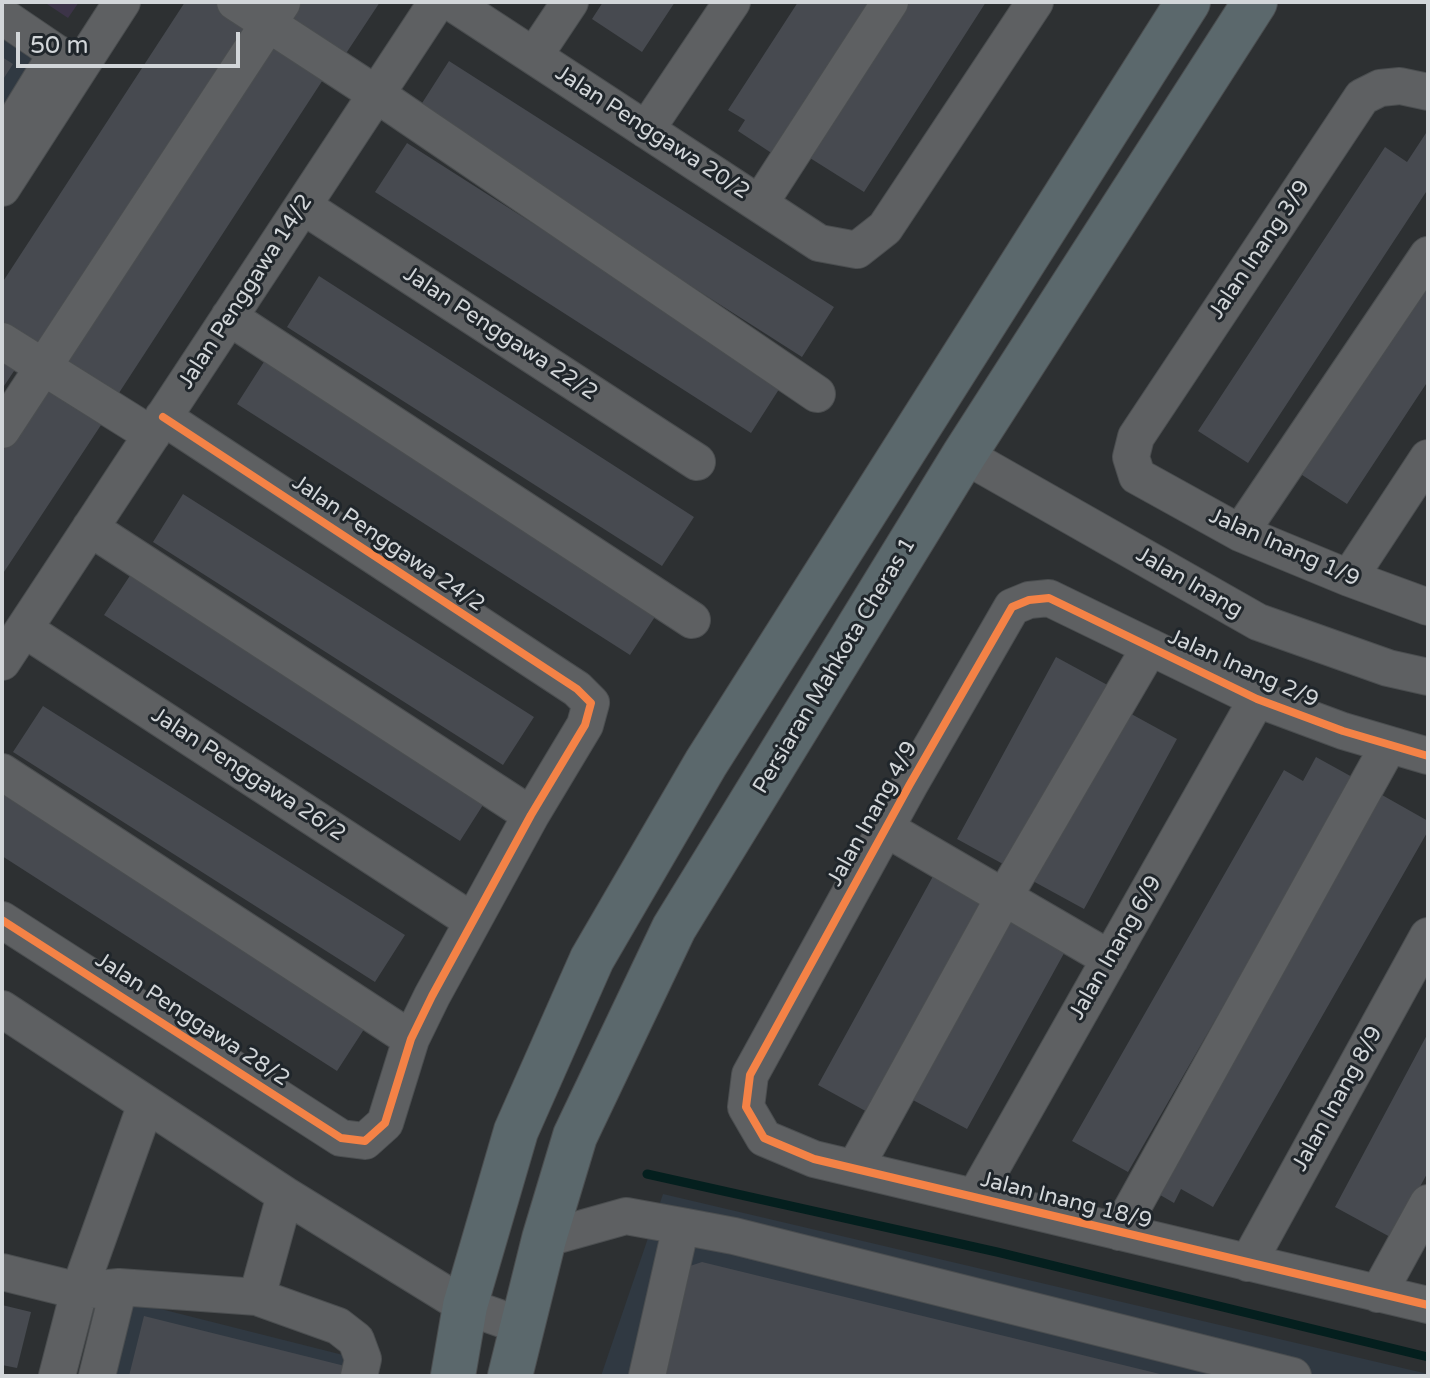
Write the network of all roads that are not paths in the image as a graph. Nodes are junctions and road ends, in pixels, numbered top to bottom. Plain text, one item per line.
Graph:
1 (122, 2) edge
2 (235, 2) edge
3 (437, 2) edge
4 (451, 2) edge
5 (570, 2) edge
6 (732, 2) edge
7 (890, 2) edge
8 (1035, 2) edge
9 (1188, 2) edge
10 (1255, 2) edge
11 (276, 12) edge
12 (2, 16) edge
13 (534, 56) junction
14 (67, 61) junction
15 (1414, 89) edge
16 (376, 94) junction
17 (646, 130) junction
18 (2, 142) edge
19 (2, 188) edge
20 (760, 203) junction
21 (303, 206) junction
22 (1428, 255) edge
23 (229, 317) junction
24 (2, 341) edge
25 (43, 368) junction
26 (817, 394) dead end
27 (157, 426) junction
28 (2, 430) edge
29 (1136, 437) joint
30 (964, 455) junction
31 (697, 462) dead end
32 (1424, 470) edge
33 (90, 528) junction
34 (1240, 533) junction
35 (1349, 578) junction
36 (1049, 598) joint
37 (1428, 607) edge
38 (692, 620) dead end
39 (24, 629) junction
40 (1150, 647) junction
41 (2, 662) edge
42 (1428, 677) edge
43 (1257, 699) junction
44 (1389, 745) junction
45 (1428, 756) edge
46 (2, 772) edge
47 (531, 815) junction
48 (885, 828) junction
49 (1004, 897) junction
50 (2, 920) edge
51 (472, 921) junction
52 (1428, 936) edge
53 (1110, 959) junction
54 (2, 1009) edge
55 (411, 1039) junction
56 (750, 1075) joint
57 (146, 1104) junction
58 (855, 1168) junction
59 (285, 1195) junction
60 (975, 1197) junction
61 (1428, 1203) edge
62 (681, 1226) junction
63 (1119, 1232) junction
64 (544, 1239) junction
65 (1248, 1263) junction
66 (2, 1272) edge
67 (119, 1287) junction
68 (79, 1291) junction
69 (1378, 1294) junction
70 (257, 1297) junction
71 (1428, 1305) edge
72 (465, 1306) junction
73 (522, 1326) junction
74 (57, 1376) edge
75 (97, 1376) edge
76 (359, 1376) edge
77 (453, 1376) edge
78 (510, 1376) edge
79 (647, 1376) edge
80 (1293, 1376) edge

1 - 14 street
2 - 11 street
3 - 16 street, Jalan Penggawa 14/2
4 - 13 street, Jalan Penggawa 20/2
5 - 13 street
6 - 17 street
7 - 20 street
8 - 20 street, Jalan Penggawa 20/2
9 - 72 main road
10 - 30 main road, Persiaran Mahkota Cheras 1
11 - 16 street
11 - 25 street
12 - 14 street
13 - 17 street, Jalan Penggawa 20/2
14 - 18 street
14 - 19 street
15 - 29 street, Jalan Inang 3/9
16 - 21 street, Jalan Penggawa 14/2
16 - 26 street
17 - 20 street, Jalan Penggawa 20/2
21 - 23 street, Jalan Penggawa 14/2
21 - 31 street, Jalan Penggawa 22/2
22 - 34 street
23 - 27 street, Jalan Penggawa 14/2
23 - 38 street
24 - 25 street, Jalan Penggawa 24/2
25 - 27 street, Jalan Penggawa 24/2
25 - 28 street
27 - 33 street, Jalan Penggawa 14/2
27 - 47 street, Jalan Penggawa 24/2
29 - 34 street, Jalan Inang 1/9
30 - 42 street, Jalan Inang
30 - 64 main road, Persiaran Mahkota Cheras 1
32 - 35 street
33 - 39 street, Jalan Penggawa 14/2
33 - 47 street
34 - 35 street, Jalan Inang 1/9
35 - 37 street, Jalan Inang 1/9
36 - 40 street, Jalan Inang 2/9
36 - 48 street, Jalan Inang 4/9
39 - 41 street, Jalan Penggawa 14/2
39 - 51 street, Jalan Penggawa 26/2
40 - 43 street, Jalan Inang 2/9
40 - 49 street
43 - 44 street, Jalan Inang 2/9
43 - 53 street, Jalan Inang 6/9
44 - 45 street, Jalan Inang 2/9
44 - 63 street
46 - 55 street
47 - 51 street
48 - 49 street
48 - 56 street, Jalan Inang 4/9
49 - 53 street
49 - 58 street
50 - 55 street, Jalan Penggawa 28/2
51 - 55 street
52 - 65 street, Jalan Inang 8/9
53 - 60 street, Jalan Inang 6/9
54 - 57 street
56 - 58 street, Jalan Inang 18/9
57 - 59 street
57 - 68 street
58 - 60 street, Jalan Inang 18/9
59 - 70 street
59 - 72 street
60 - 63 street, Jalan Inang 18/9
61 - 69 street
62 - 64 street
62 - 79 street
62 - 80 street
63 - 65 street, Jalan Inang 18/9
64 - 73 main road, Persiaran Mahkota Cheras 1
65 - 69 street, Jalan Inang 18/9
66 - 68 street
67 - 68 street
67 - 70 street
67 - 75 street
68 - 74 street
69 - 71 street, Jalan Inang 18/9
70 - 76 street
72 - 73 street
72 - 77 main road
73 - 78 main road, Persiaran Mahkota Cheras 1

